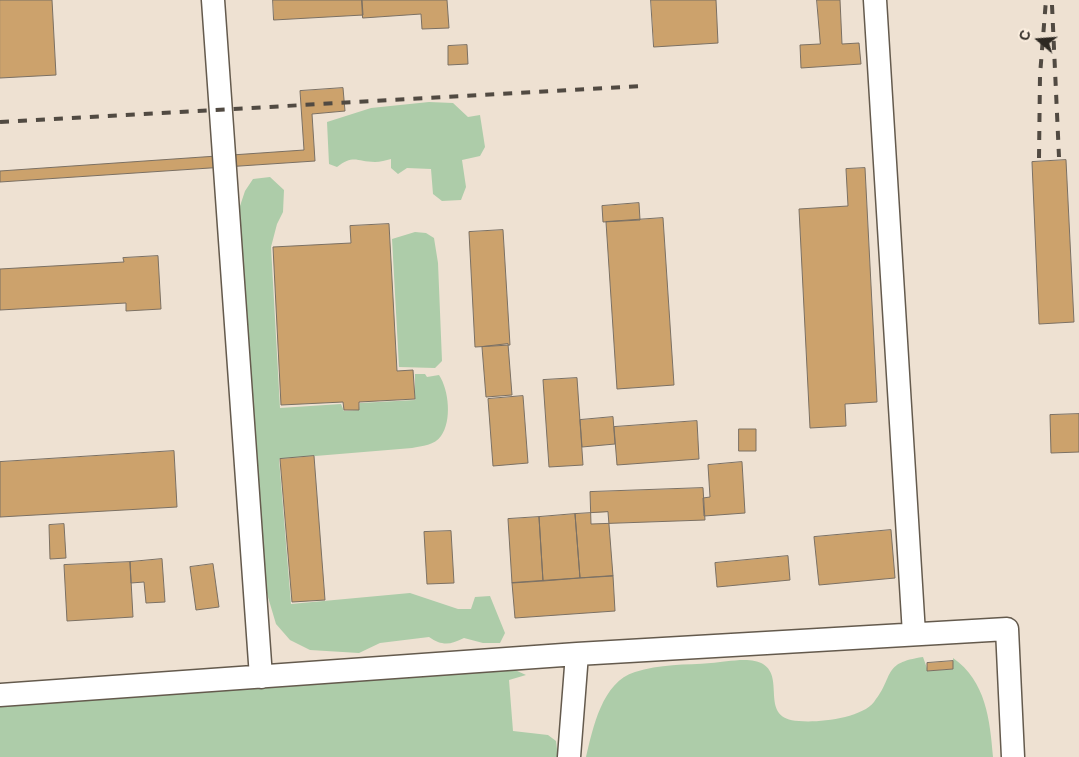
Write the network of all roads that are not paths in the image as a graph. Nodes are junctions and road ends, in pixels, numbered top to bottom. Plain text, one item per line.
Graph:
1 (213, 0) edge
2 (875, 0) edge
3 (914, 634) junction
4 (576, 654) junction
5 (261, 676) junction
6 (0, 695) edge
7 (569, 757) edge
8 (1013, 757) edge

1 - 5 street
2 - 3 street
3 - 4 street
3 - 8 street
4 - 5 street
4 - 7 street
5 - 6 street

